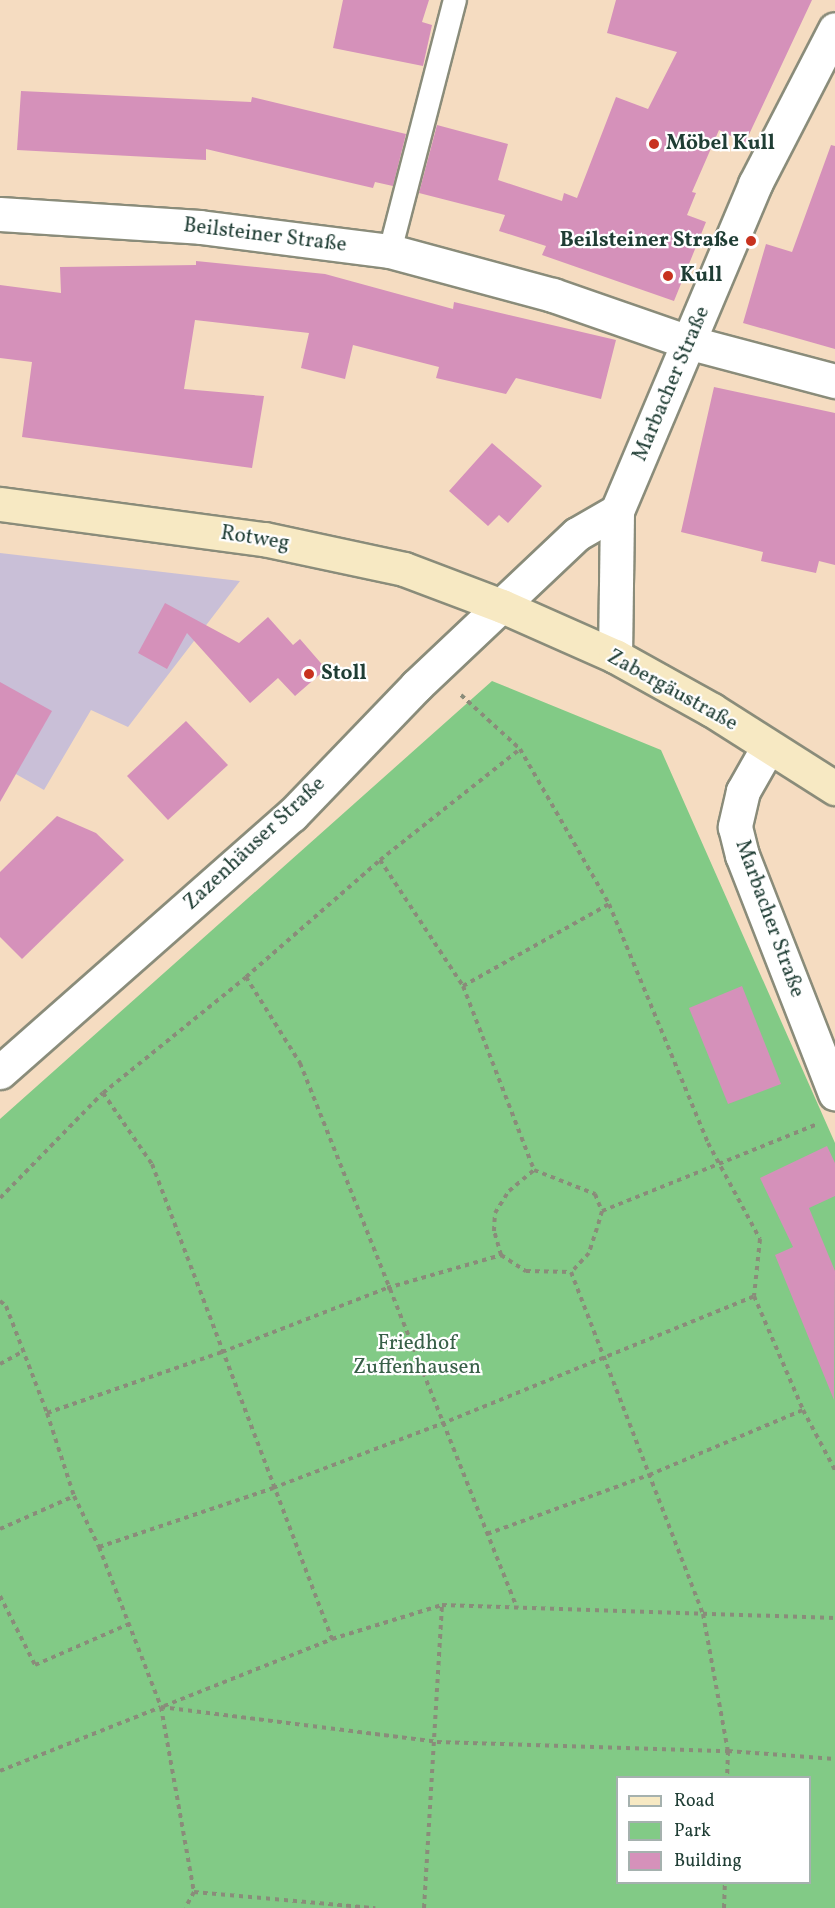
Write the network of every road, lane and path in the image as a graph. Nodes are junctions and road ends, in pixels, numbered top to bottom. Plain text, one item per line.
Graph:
1 (455, 0) edge
2 (835, 29) edge
3 (0, 214) edge
4 (390, 251) junction
5 (691, 344) junction
6 (835, 381) edge
7 (0, 504) edge
8 (617, 511) junction
9 (502, 606) junction
10 (615, 656) junction
11 (436, 668) junction
12 (768, 747) junction
13 (520, 749) junction
14 (835, 788) edge
15 (380, 860) junction
16 (609, 904) junction
17 (246, 977) junction
18 (464, 986) junction
19 (0, 1072) edge
20 (103, 1093) junction
21 (830, 1107) edge
22 (720, 1161) junction
23 (534, 1170) junction
24 (0, 1198) edge
25 (602, 1211) junction
26 (501, 1255) junction
27 (571, 1272) junction
28 (387, 1288) junction
29 (754, 1296) junction
30 (0, 1300) edge
31 (23, 1351) junction
32 (222, 1352) junction
33 (606, 1358) junction
34 (0, 1364) edge
35 (802, 1410) junction
36 (47, 1413) junction
37 (441, 1424) junction
38 (835, 1470) edge
39 (649, 1475) junction
40 (273, 1488) junction
41 (74, 1496) junction
42 (0, 1529) edge
43 (487, 1534) junction
44 (99, 1547) junction
45 (0, 1596) edge
46 (442, 1605) junction
47 (517, 1608) junction
48 (703, 1614) junction
49 (835, 1618) edge
50 (129, 1624) junction
51 (332, 1639) junction
52 (161, 1707) junction
53 (436, 1742) junction
54 (728, 1751) junction
55 (835, 1759) edge
56 (0, 1771) edge
57 (728, 1776) edge
58 (725, 1884) edge
59 (194, 1892) junction
60 (185, 1908) edge
61 (375, 1908) edge
62 (424, 1908) edge
63 (724, 1908) edge

1 - 4 lane
2 - 5 street, Marbacher Straße
3 - 4 street, Beilsteiner Straße
4 - 5 street, Beilsteiner Straße
5 - 6 street, Beilsteiner Straße
5 - 8 street, Marbacher Straße
7 - 9 main road, Rotweg
8 - 9 street
8 - 10 street, Marbacher Straße
9 - 10 main road, Zabergäustraße
9 - 11 street, Zazenhäuser Straße
10 - 12 main road, Zabergäustraße
11 - 13 path
11 - 19 street, Zazenhäuser Straße
12 - 14 main road, Zabergäustraße
12 - 21 street, Marbacher Straße
13 - 15 path
13 - 16 path
15 - 17 path
15 - 18 path
16 - 18 path
16 - 22 path
17 - 20 path
17 - 28 path
18 - 23 path
20 - 24 path
20 - 32 path
21 - 22 path
22 - 25 path
22 - 29 path
23 - 25 path
23 - 26 path
25 - 27 path
26 - 27 path
26 - 28 path
27 - 33 path
28 - 32 path
28 - 37 path
29 - 33 path
29 - 35 path
30 - 31 path
31 - 34 path
31 - 36 path
32 - 36 path
32 - 40 path
33 - 37 path
33 - 39 path
35 - 38 path
35 - 39 path
36 - 41 path
37 - 40 path
37 - 43 path
39 - 43 path
39 - 48 path
40 - 44 path
40 - 51 path
41 - 42 path
41 - 44 path
43 - 47 path
44 - 50 path
45 - 50 path
46 - 47 path
46 - 51 path
46 - 53 path
47 - 48 path
48 - 49 path
48 - 54 path
50 - 52 path
51 - 52 path
52 - 53 path
52 - 56 path
52 - 59 path
53 - 54 path
53 - 62 path
54 - 55 path
54 - 57 path
58 - 63 path
59 - 60 path
59 - 61 path

